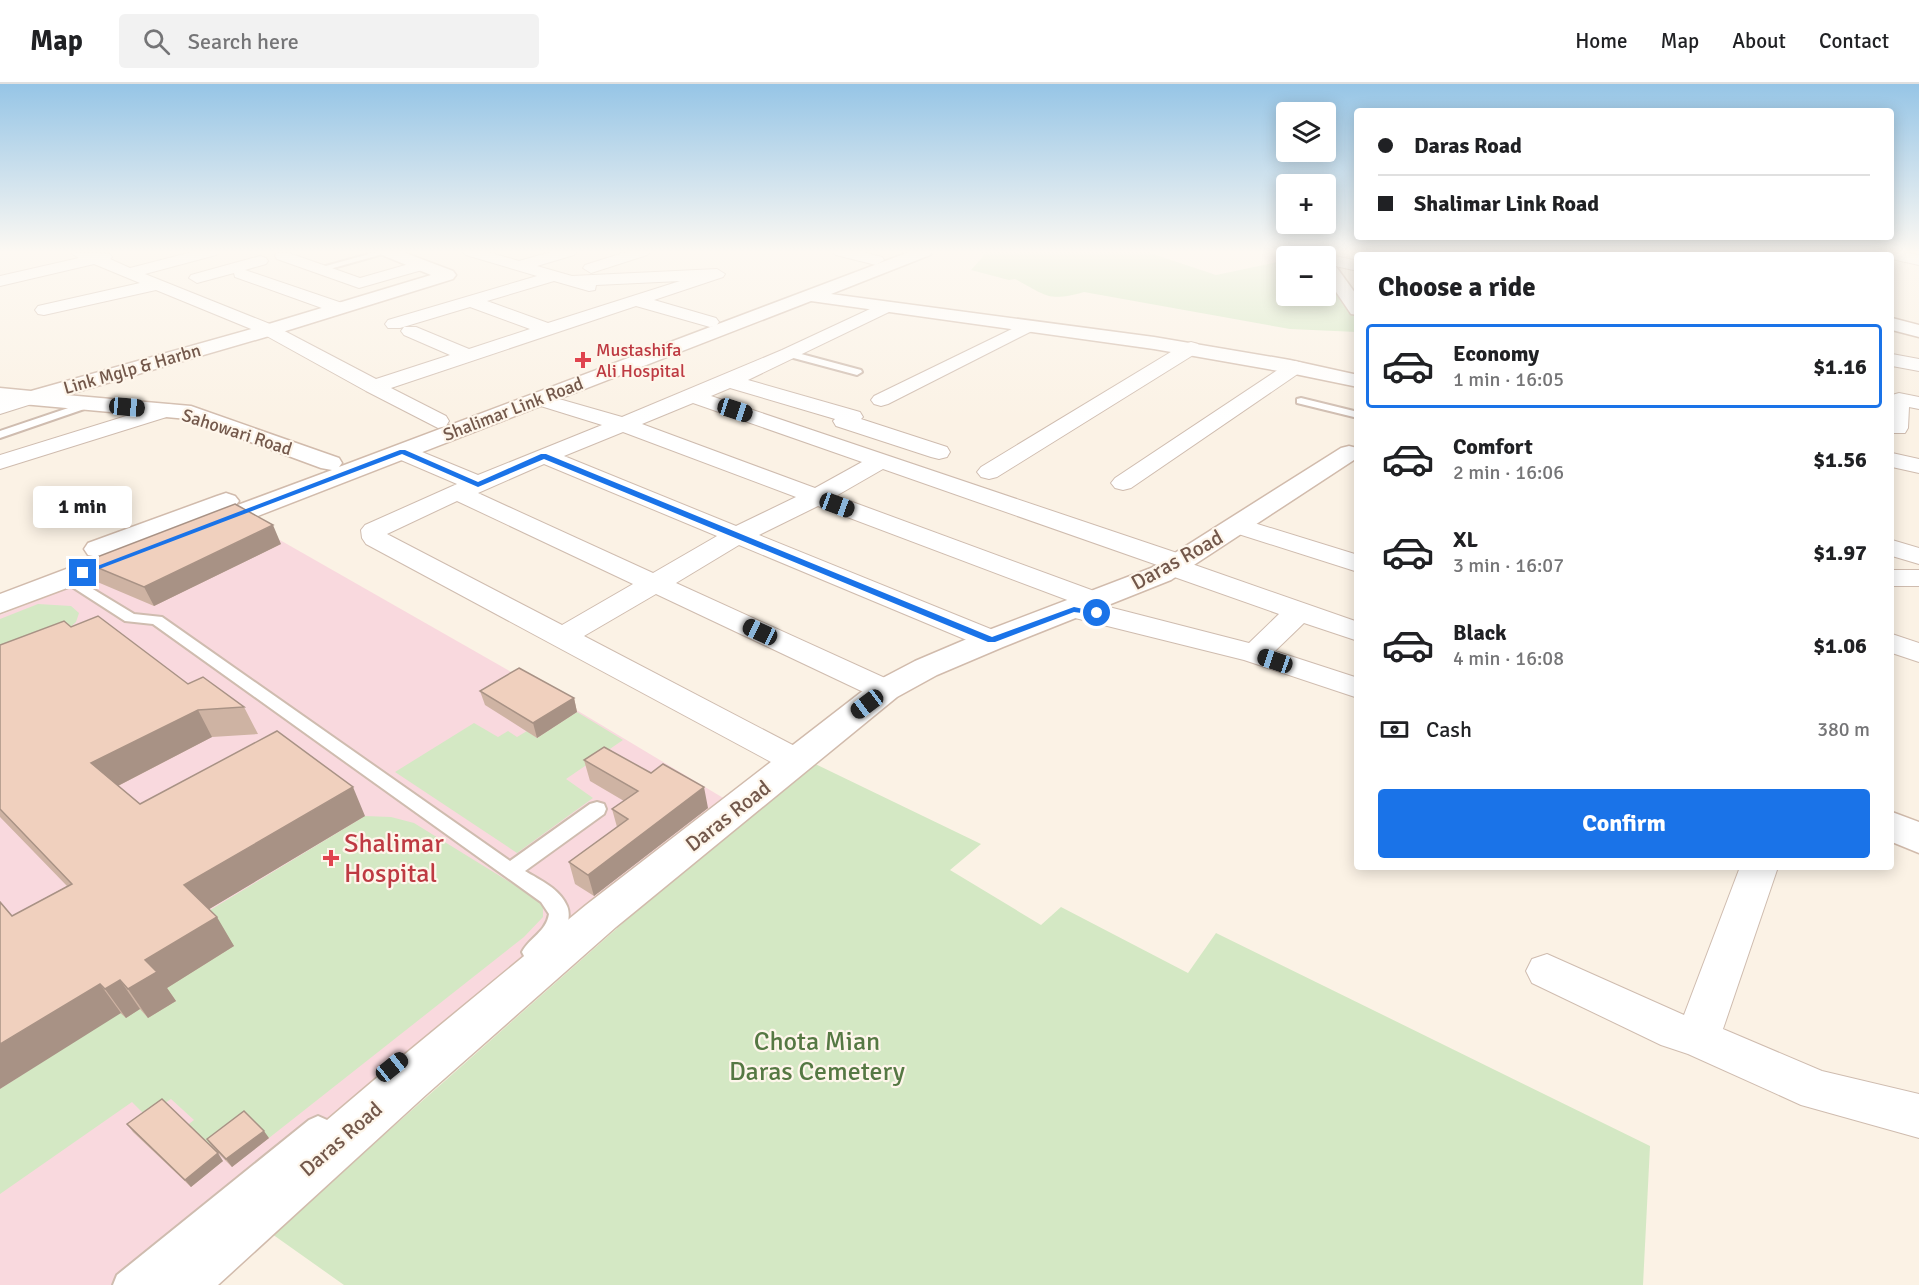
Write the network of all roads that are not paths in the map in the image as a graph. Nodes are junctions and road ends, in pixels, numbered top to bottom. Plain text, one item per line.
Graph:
1 (53, 308) edge
2 (213, 308) edge
3 (339, 308) edge
4 (454, 308) edge
5 (487, 308) edge
6 (616, 308) edge
7 (662, 308) edge
8 (756, 308) edge
9 (767, 308) edge
10 (883, 308) edge
11 (892, 308) edge
12 (44, 310) dead end
13 (710, 322) junction
14 (1026, 327) junction
15 (268, 330) junction
16 (549, 330) junction
17 (1191, 348) junction
18 (790, 354) junction
19 (468, 356) junction
20 (1894, 360) edge
21 (1919, 365) edge
22 (1295, 367) junction
23 (856, 372) dead end
24 (1354, 380) edge
25 (729, 381) junction
26 (373, 387) junction
27 (1919, 388) edge
28 (0, 395) edge
29 (692, 396) junction
30 (1900, 397) edge
31 (31, 398) junction
32 (538, 399) junction
33 (881, 400) dead end
34 (1301, 401) dead end
35 (89, 404) junction
36 (0, 408) edge
37 (165, 410) junction
38 (1354, 414) edge
39 (438, 421) junction
40 (622, 424) junction
41 (1894, 427) edge
42 (1919, 432) edge
43 (0, 435) edge
44 (402, 452) junction
45 (939, 452) dead end
46 (1354, 452) edge
47 (544, 456) junction
48 (882, 460) junction
49 (1894, 460) edge
50 (0, 462) edge
51 (330, 463) junction
52 (1919, 466) edge
53 (989, 472) dead end
54 (1123, 483) dead end
55 (468, 488) junction
56 (816, 496) junction
57 (1238, 526) junction
58 (738, 535) junction
59 (1894, 549) edge
60 (106, 555) junction
61 (1919, 556) edge
62 (1354, 563) edge
63 (1176, 565) junction
64 (68, 578) junction
65 (1894, 578) edge
66 (1919, 578) edge
67 (655, 583) junction
68 (0, 585) edge
69 (0, 604) edge
70 (1084, 605) junction
71 (1299, 611) junction
72 (130, 618) junction
73 (108, 626) edge
74 (1354, 631) edge
75 (562, 637) junction
76 (992, 640) junction
77 (1894, 644) edge
78 (1919, 653) edge
79 (1255, 654) junction
80 (1354, 688) edge
81 (885, 690) junction
82 (796, 761) junction
83 (597, 809) dead end
84 (1894, 826) edge
85 (1919, 840) edge
86 (1758, 870) edge
87 (510, 871) junction
88 (1546, 971) dead end
89 (1698, 1038) junction
90 (392, 1067) dead end
91 (337, 1112) dead end
92 (1919, 1116) edge
93 (127, 1285) edge
94 (176, 1285) edge

1 - 12 street
2 - 15 street
3 - 15 street, Link Mglp & Harbn
4 - 19 street
5 - 16 street
6 - 16 street
7 - 13 street
8 - 13 street, Shalimar Link Road
9 - 32 street, Shalimar Link Road
10 - 18 street
11 - 14 street
13 - 39 street, Shalimar Link Road
14 - 17 street
14 - 33 street
15 - 26 street
15 - 31 street, Link Mglp & Harbn
16 - 19 street
17 - 22 street
17 - 53 street
18 - 23 lane
18 - 25 street
19 - 26 street
20 - 21 street
22 - 24 street
22 - 54 street
25 - 29 street
25 - 45 street
26 - 39 street
27 - 30 street
28 - 31 street, Sahowari Road
29 - 40 street
29 - 48 street
30 - 41 street
31 - 35 street, Sahowari Road
31 - 36 street
32 - 40 street
32 - 44 street, Shalimar Link Road
34 - 38 lane
35 - 37 street, Sahowari Road
35 - 43 lane
37 - 50 street
37 - 51 street, Sahowari Road
39 - 51 street, Shalimar Link Road
40 - 47 street
40 - 56 street
41 - 42 street
44 - 55 street
44 - 60 street, Shalimar Link Road
46 - 57 street, Daras Road
47 - 55 street
47 - 58 street
48 - 56 street
48 - 63 street
49 - 52 street
51 - 60 street, Shalimar Link Road
55 - 67 street
55 - 75 street
56 - 58 street
56 - 70 street
57 - 62 street
57 - 63 street, Daras Road
58 - 67 street
58 - 76 street
59 - 61 street
60 - 64 street, Shalimar Link Road
60 - 68 street, Shalimar Link Road
63 - 70 street, Daras Road
63 - 71 street
64 - 69 street, Shalimar Link Road
64 - 72 lane
65 - 66 street
67 - 75 street
67 - 81 street
70 - 76 street, Daras Road
70 - 79 street
71 - 74 street
71 - 79 street
72 - 73 lane
72 - 87 lane
75 - 82 street
76 - 81 street, Daras Road
77 - 78 street
79 - 80 street
81 - 82 street, Daras Road
82 - 94 street, Daras Road
83 - 87 lane
84 - 85 street
86 - 89 street
87 - 90 lane
88 - 89 street
89 - 92 street
91 - 93 lane

